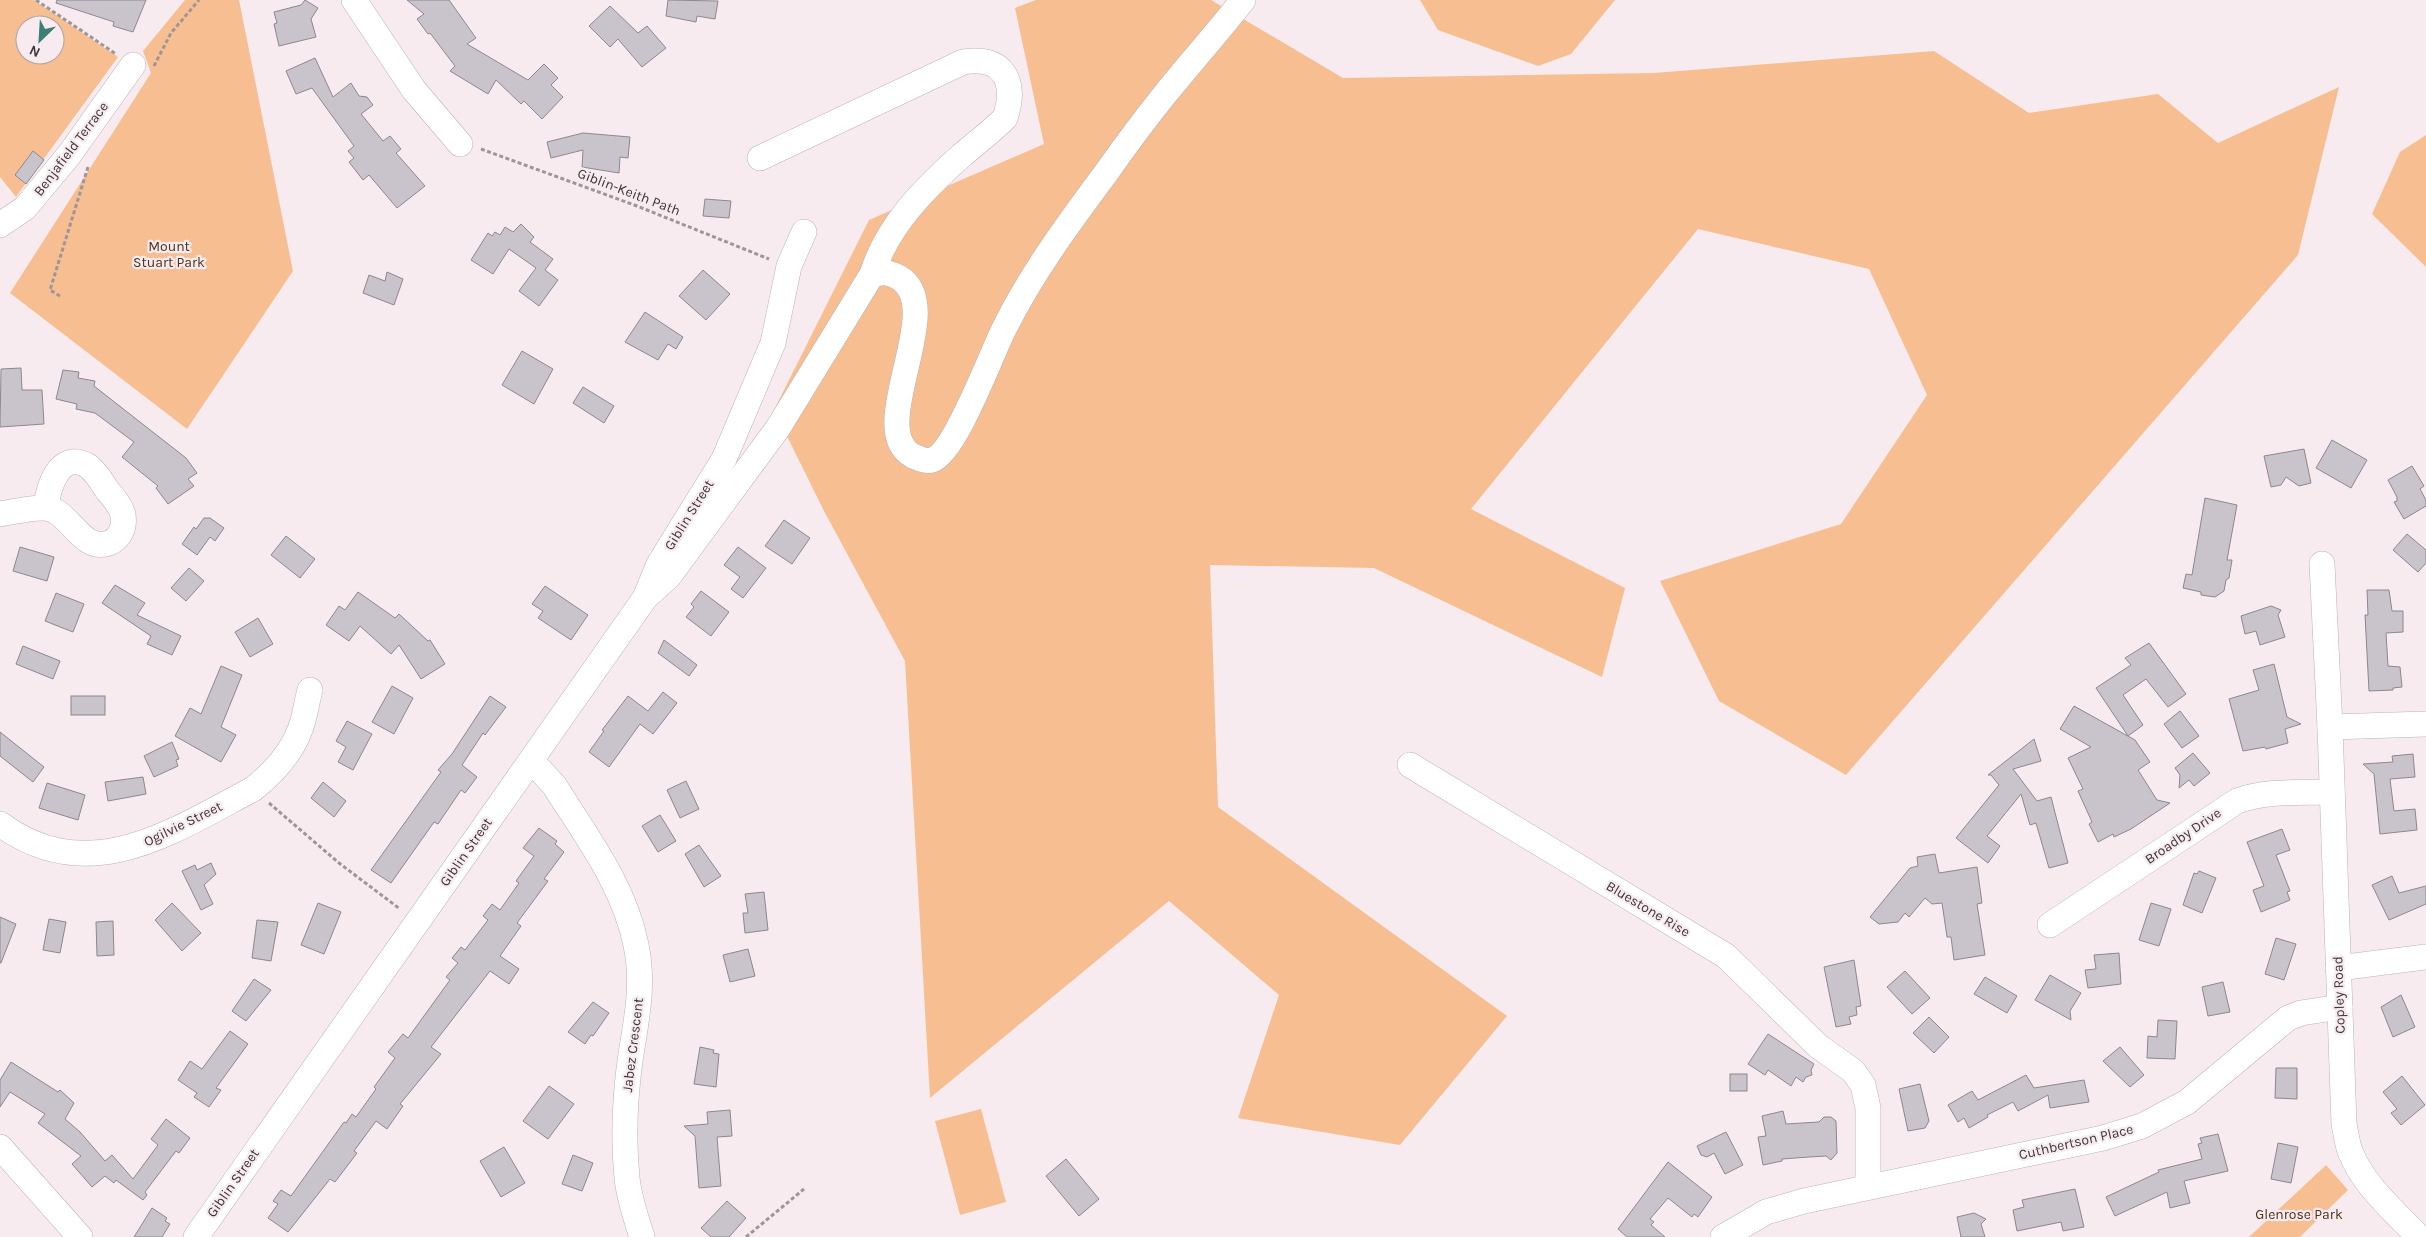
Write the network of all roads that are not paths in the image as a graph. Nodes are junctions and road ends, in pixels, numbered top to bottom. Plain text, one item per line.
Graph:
1 (354, 0) edge
2 (1240, 2) edge
3 (126, 60) road end
4 (460, 144) road end
5 (760, 158) dead end
6 (0, 225) edge
7 (804, 232) dead end
8 (872, 276) junction
9 (46, 508) dead end
10 (0, 514) edge
11 (2322, 564) dead end
12 (645, 598) junction
13 (310, 690) dead end
14 (2426, 724) edge
15 (2330, 727) junction
16 (530, 762) junction
17 (1410, 765) dead end
18 (2332, 792) junction
19 (0, 824) edge
20 (2050, 925) dead end
21 (2426, 957) edge
22 (2338, 968) junction
23 (2340, 1007) junction
24 (0, 1147) edge
25 (1868, 1186) junction
26 (80, 1237) edge
27 (196, 1237) edge
28 (642, 1237) edge
29 (1723, 1237) edge
30 (2419, 1237) edge

1 - 4 street
2 - 8 street
3 - 6 street, Benjafield Terrace
5 - 8 street
7 - 12 street, Giblin Street
8 - 12 street
9 - 10 street
11 - 15 street, Copley Road
12 - 16 street, Giblin Street
13 - 19 street, Ogilvie Street
14 - 15 street
15 - 18 street, Copley Road
16 - 27 street, Giblin Street
16 - 28 street, Jabez Crescent
17 - 25 street, Bluestone Rise
18 - 20 street, Broadby Drive
18 - 22 street, Copley Road
21 - 22 street
22 - 23 street, Copley Road
23 - 25 street, Cuthbertson Place
23 - 30 street, Copley Road
24 - 26 street
25 - 29 street, Cuthbertson Place

